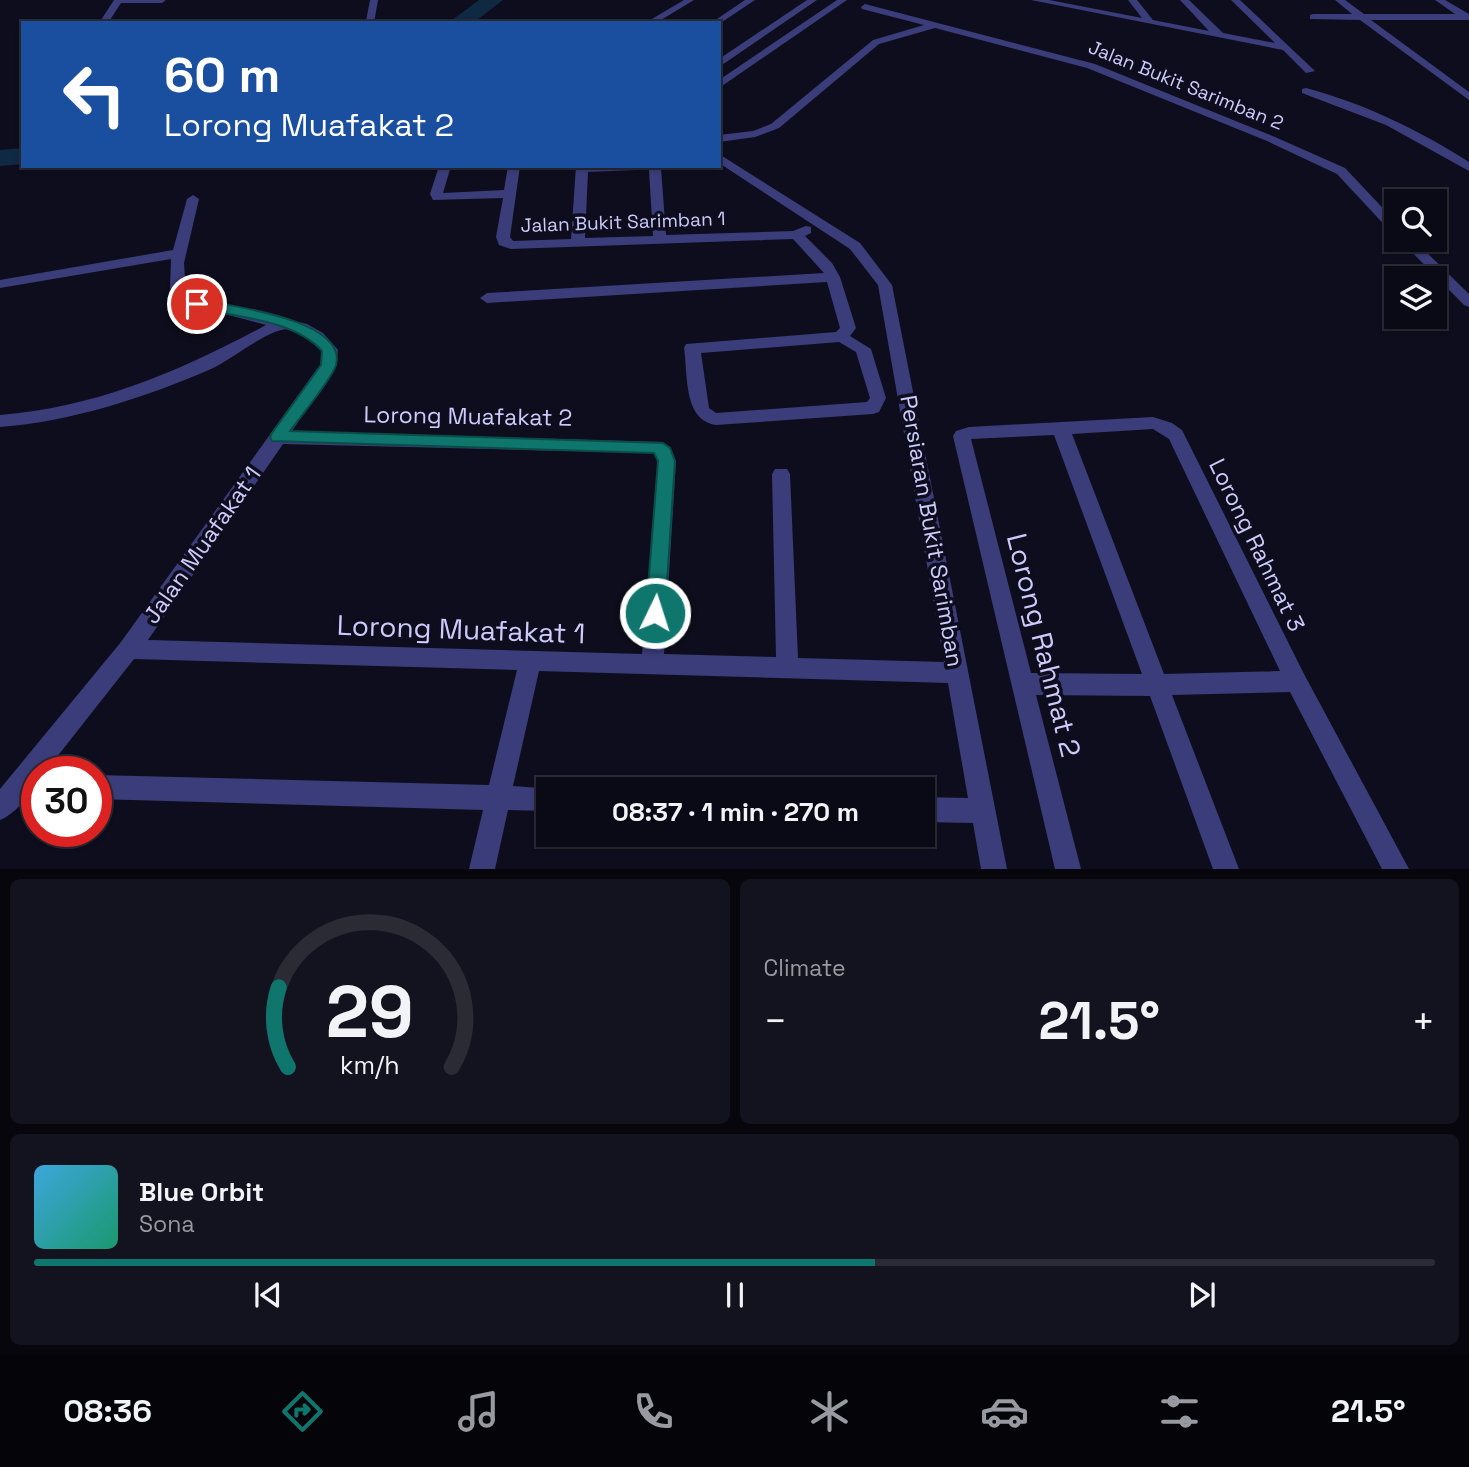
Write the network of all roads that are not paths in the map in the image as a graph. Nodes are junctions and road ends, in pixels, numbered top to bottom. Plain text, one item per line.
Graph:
1 (118, 0) edge
2 (162, 0) edge
3 (374, 0) edge
4 (690, 0) edge
5 (751, 0) edge
6 (813, 0) edge
7 (843, 0) edge
8 (1035, 0) edge
9 (1077, 0) edge
10 (1132, 0) edge
11 (1184, 0) edge
12 (1235, 0) edge
13 (1339, 0) edge
14 (1439, 0) edge
15 (865, 7) dead end
16 (1083, 9) junction
17 (1312, 17) dead end
18 (1362, 17) junction
19 (1467, 17) edge
20 (104, 21) edge
21 (371, 21) dead end
22 (653, 21) edge
23 (718, 21) edge
24 (1150, 22) junction
25 (935, 25) junction
26 (1220, 36) junction
27 (1285, 48) junction
28 (721, 63) edge
29 (1310, 71) dead end
30 (721, 84) edge
31 (1306, 91) dead end
32 (1469, 97) edge
33 (721, 139) edge
34 (721, 159) edge
35 (1469, 167) edge
36 (444, 168) edge
37 (514, 168) edge
38 (582, 168) edge
39 (653, 168) edge
40 (510, 194) junction
41 (193, 199) dead end
42 (1384, 216) edge
43 (819, 224) junction
44 (796, 235) junction
45 (660, 240) junction
46 (578, 244) junction
47 (1419, 252) edge
48 (180, 253) junction
49 (833, 277) junction
50 (0, 284) edge
51 (487, 298) dead end
52 (1469, 302) edge
53 (280, 324) junction
54 (841, 337) junction
55 (0, 421) edge
56 (1060, 426) junction
57 (962, 436) joint
58 (278, 437) junction
59 (781, 474) dead end
60 (130, 649) junction
61 (530, 661) junction
62 (652, 664) junction
63 (787, 668) junction
64 (958, 673) junction
65 (1296, 681) junction
66 (1024, 684) junction
67 (1158, 685) junction
68 (50, 756) edge
69 (112, 788) edge
70 (21, 791) edge
71 (499, 798) junction
72 (536, 799) edge
73 (0, 808) edge
74 (935, 809) edge
75 (983, 811) junction
76 (482, 869) edge
77 (994, 869) edge
78 (1068, 869) edge
79 (1226, 869) edge
80 (1396, 869) edge

1 - 2 street
1 - 20 street
3 - 21 street
4 - 22 street
5 - 23 street
6 - 28 street
7 - 30 street
8 - 16 street
9 - 16 street
10 - 24 street
11 - 26 street
12 - 27 street
13 - 18 street
14 - 19 street
15 - 25 street, Jalan Bukit Sarimban 2
16 - 24 street
17 - 18 street
18 - 19 street
18 - 32 street
24 - 26 street
25 - 33 street
25 - 42 street, Jalan Bukit Sarimban 2
26 - 27 street
27 - 29 street
31 - 35 street, Jalan Bukit Sarimban 2
34 - 43 street, Persiaran Bukit Sarimban
36 - 40 street
37 - 40 street, Jalan Bukit Sarimban 1
38 - 46 street
39 - 45 street
40 - 46 street, Jalan Bukit Sarimban 1
41 - 48 street, Jalan Muafakat 1
43 - 44 street, Jalan Bukit Sarimban 1
43 - 64 street, Persiaran Bukit Sarimban
44 - 45 street, Jalan Bukit Sarimban 1
44 - 49 street
45 - 46 street, Jalan Bukit Sarimban 1
47 - 52 street
48 - 50 street
48 - 53 street, Jalan Muafakat 1
49 - 51 street
49 - 54 street
53 - 55 street
53 - 58 street, Jalan Muafakat 1
54 - 54 street
56 - 57 street, Lorong Rahmat 3
56 - 65 street, Lorong Rahmat 3
56 - 67 street
57 - 66 street, Lorong Rahmat 2
58 - 60 street, Jalan Muafakat 1
58 - 62 street, Lorong Muafakat 2
59 - 63 street
60 - 61 street, Lorong Muafakat 1
60 - 68 street, Jalan Muafakat 1
61 - 62 street, Lorong Muafakat 1
61 - 71 street
62 - 63 street, Lorong Muafakat 1
63 - 64 street, Lorong Muafakat 1
64 - 75 street, Persiaran Bukit Sarimban
65 - 67 street
65 - 80 street, Lorong Rahmat 3
66 - 67 street
66 - 78 street, Lorong Rahmat 2
67 - 79 street
69 - 71 street
70 - 73 street, Jalan Muafakat 1
71 - 72 street
71 - 76 street
74 - 75 street
75 - 77 street, Persiaran Bukit Sarimban

